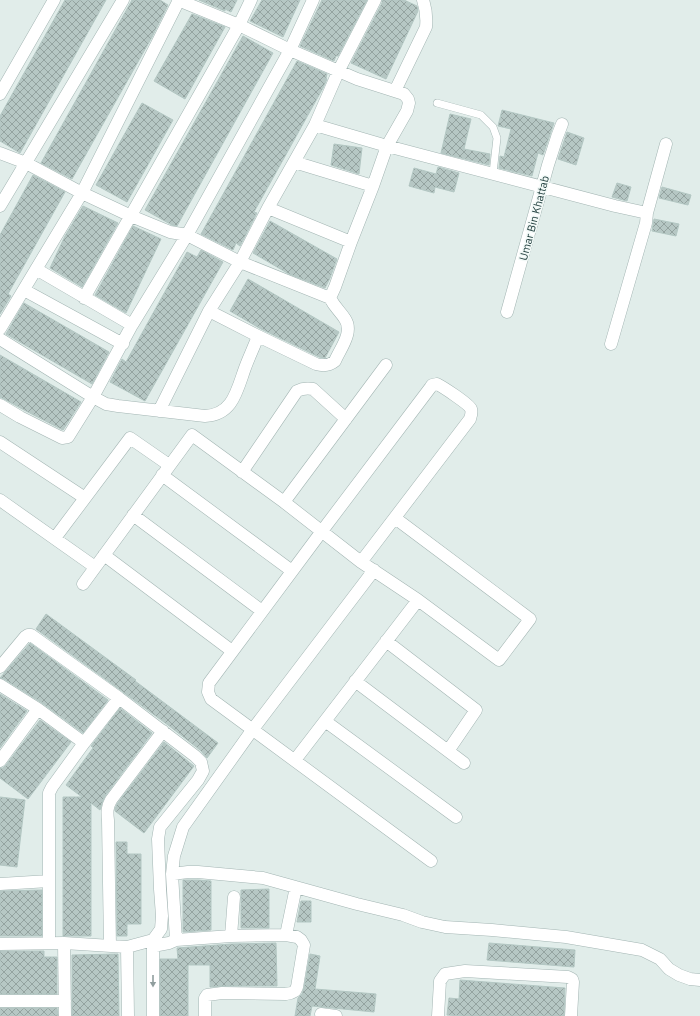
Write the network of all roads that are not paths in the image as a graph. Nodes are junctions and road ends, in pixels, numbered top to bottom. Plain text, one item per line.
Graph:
1 (54, 0) edge
2 (123, 0) edge
3 (179, 0) edge
4 (252, 0) edge
5 (313, 0) edge
6 (375, 0) edge
7 (423, 0) edge
8 (239, 25) junction
9 (290, 50) junction
10 (339, 70) junction
11 (395, 91) junction
12 (0, 94) edge
13 (436, 104) dead end
14 (562, 124) dead end
15 (315, 125) junction
16 (666, 144) dead end
17 (387, 146) junction
18 (0, 153) edge
19 (294, 162) junction
20 (26, 163) junction
21 (493, 173) junction
22 (373, 186) junction
23 (543, 187) junction
24 (82, 193) junction
25 (0, 205) edge
26 (268, 208) junction
27 (647, 213) junction
28 (130, 216) junction
29 (187, 235) junction
30 (351, 242) junction
31 (240, 262) junction
32 (36, 269) junction
33 (24, 290) junction
34 (84, 298) junction
35 (330, 298) junction
36 (209, 311) junction
37 (507, 312) dead end
38 (132, 325) junction
39 (0, 329) edge
40 (258, 336) junction
41 (0, 339) edge
42 (123, 344) junction
43 (611, 344) dead end
44 (386, 365) dead end
45 (93, 397) junction
46 (0, 405) edge
47 (160, 411) junction
48 (346, 419) junction
49 (0, 442) edge
50 (166, 470) junction
51 (242, 472) junction
52 (84, 498) junction
53 (0, 500) edge
54 (284, 502) junction
55 (133, 515) junction
56 (395, 518) junction
57 (322, 531) junction
58 (55, 538) junction
59 (104, 555) junction
60 (362, 562) junction
61 (95, 567) junction
62 (374, 570) junction
63 (292, 571) junction
64 (83, 584) dead end
65 (418, 600) junction
66 (262, 611) junction
67 (386, 641) junction
68 (232, 651) junction
69 (0, 667) edge
70 (355, 681) junction
71 (0, 685) edge
72 (119, 698) junction
73 (38, 709) junction
74 (325, 722) junction
75 (253, 729) junction
76 (163, 731) junction
77 (84, 743) junction
78 (448, 751) junction
79 (295, 760) junction
80 (0, 761) edge
81 (464, 763) dead end
82 (456, 817) dead end
83 (431, 861) dead end
84 (172, 874) junction
85 (49, 881) junction
86 (0, 884) edge
87 (296, 887) junction
88 (234, 897) dead end
89 (286, 935) junction
90 (231, 936) junction
91 (176, 940) junction
92 (49, 943) junction
93 (64, 943) junction
94 (153, 943) junction
95 (0, 944) edge
96 (110, 946) junction
97 (127, 947) junction
98 (700, 980) edge
99 (0, 1001) edge
100 (65, 1001) junction
101 (321, 1014) dead end
102 (65, 1016) edge
103 (128, 1016) edge
104 (153, 1016) edge
105 (205, 1016) edge
106 (336, 1016) edge
107 (438, 1016) edge
108 (571, 1016) edge

1 - 12 street
2 - 20 street
3 - 8 street
3 - 24 street
4 - 8 street
5 - 9 street
6 - 10 street
7 - 11 street
8 - 9 street
8 - 28 street
9 - 10 street
9 - 29 street
10 - 11 street
10 - 15 street
11 - 17 street
13 - 21 lane
14 - 23 street, Umar Bin Khattab
15 - 17 street
15 - 19 street
16 - 27 street
17 - 21 street
17 - 22 street
18 - 20 street
19 - 22 street
19 - 26 street
20 - 24 street
20 - 25 street
21 - 23 street
22 - 30 street
23 - 27 street
23 - 37 street, Umar Bin Khattab
24 - 28 street
24 - 32 street
26 - 30 street
26 - 31 street
27 - 43 street
28 - 29 street
28 - 34 street
29 - 31 street
29 - 38 street
30 - 35 street
31 - 35 street
31 - 36 street
32 - 33 street
32 - 34 street
33 - 39 street
33 - 42 street
34 - 38 street
35 - 40 street
36 - 40 street
36 - 47 street
38 - 42 street
40 - 47 street
41 - 45 street
42 - 45 street
44 - 48 street
45 - 46 street
45 - 47 street
48 - 51 street
48 - 54 street
49 - 52 street
50 - 51 street
50 - 52 street
50 - 55 street
50 - 63 street
51 - 54 street
52 - 58 street
53 - 58 street
54 - 57 street
55 - 59 street
55 - 66 street
56 - 57 street
56 - 60 street
56 - 65 street
57 - 60 street
57 - 63 street
58 - 61 street
59 - 61 street
59 - 68 street
60 - 62 street
61 - 64 street
62 - 65 street
62 - 75 street
63 - 66 street
65 - 67 street
66 - 68 street
67 - 70 street
67 - 78 street
68 - 75 street
69 - 72 street
70 - 74 street
70 - 78 street
71 - 73 street
72 - 76 street
72 - 77 street
73 - 77 street
73 - 80 street
74 - 79 street
74 - 82 street
75 - 79 street
75 - 84 street
76 - 94 street
76 - 96 street
77 - 85 street
78 - 81 street
79 - 83 street
84 - 87 street
84 - 91 street
85 - 86 street
85 - 92 street
87 - 89 street
87 - 98 street
88 - 90 street
89 - 90 street
89 - 105 street
90 - 91 street
91 - 94 street
92 - 93 street
92 - 95 street
93 - 96 street
93 - 100 street
94 - 97 street
94 -> 104 street
96 - 97 street
97 - 103 street
99 - 100 street
100 - 102 street
101 - 106 street
107 - 108 street

